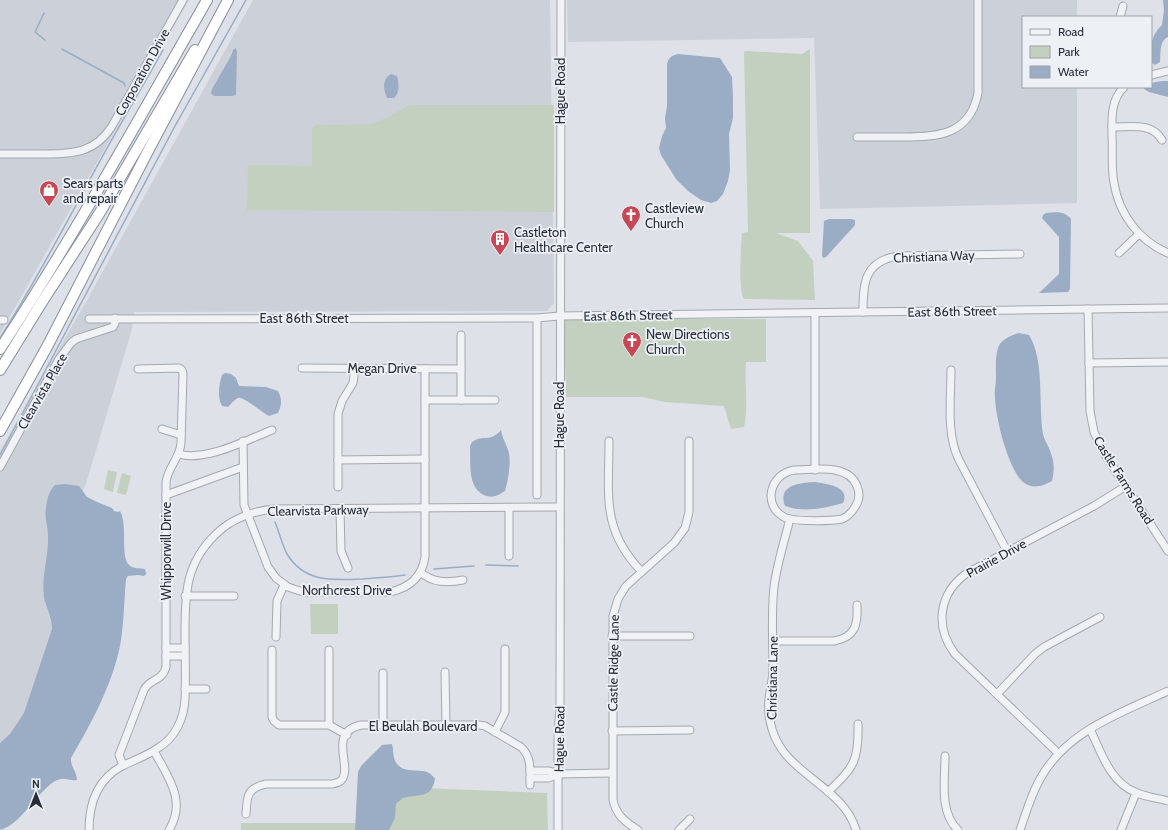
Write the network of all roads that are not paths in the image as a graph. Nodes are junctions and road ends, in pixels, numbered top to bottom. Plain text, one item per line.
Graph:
1 (183, 0) edge
2 (207, 0) edge
3 (228, 0) edge
4 (561, 0) edge
5 (978, 0) edge
6 (1123, 6) dead end
7 (1120, 16) edge
8 (1168, 71) edge
9 (1152, 75) edge
10 (1123, 88) edge
11 (1112, 127) junction
12 (857, 137) dead end
13 (1162, 140) dead end
14 (0, 154) edge
15 (1139, 234) junction
16 (1120, 253) dead end
17 (1168, 253) edge
18 (1020, 254) dead end
19 (1168, 308) edge
20 (1088, 309) junction
21 (863, 312) junction
22 (815, 313) junction
23 (559, 316) junction
24 (115, 318) junction
25 (537, 318) junction
26 (89, 319) dead end
27 (461, 335) dead end
28 (0, 349) edge
29 (1168, 362) edge
30 (1089, 363) junction
31 (302, 368) dead end
32 (356, 368) junction
33 (138, 369) dead end
34 (425, 369) junction
35 (461, 369) junction
36 (0, 370) edge
37 (951, 370) dead end
38 (425, 400) junction
39 (461, 400) junction
40 (495, 400) dead end
41 (162, 429) dead end
42 (272, 430) dead end
43 (0, 431) edge
44 (182, 435) junction
45 (242, 441) junction
46 (609, 441) dead end
47 (689, 441) dead end
48 (179, 454) junction
49 (425, 459) junction
50 (338, 460) junction
51 (0, 467) edge
52 (243, 467) junction
53 (814, 470) junction
54 (1126, 486) junction
55 (338, 487) dead end
56 (166, 495) junction
57 (537, 495) dead end
58 (559, 507) junction
59 (424, 508) junction
60 (509, 508) junction
61 (340, 509) junction
62 (247, 515) junction
63 (790, 519) junction
64 (1007, 551) junction
65 (1168, 551) edge
66 (509, 556) dead end
67 (348, 568) dead end
68 (641, 571) junction
69 (420, 572) junction
70 (463, 580) dead end
71 (284, 585) junction
72 (185, 596) junction
73 (234, 596) dead end
74 (857, 605) dead end
75 (1100, 617) dead end
76 (612, 636) junction
77 (690, 636) dead end
78 (276, 637) dead end
79 (773, 641) junction
80 (166, 648) junction
81 (185, 648) junction
82 (505, 649) dead end
83 (272, 650) dead end
84 (329, 650) dead end
85 (166, 656) junction
86 (185, 656) junction
87 (445, 672) dead end
88 (383, 673) dead end
89 (185, 689) junction
90 (206, 689) dead end
91 (1168, 691) edge
92 (997, 694) junction
93 (858, 724) dead end
94 (329, 725) junction
95 (383, 725) junction
96 (446, 726) junction
97 (1090, 729) junction
98 (690, 730) dead end
99 (612, 731) junction
100 (495, 732) junction
101 (347, 735) junction
102 (154, 751) junction
103 (1058, 753) junction
104 (945, 756) dead end
105 (123, 765) junction
106 (612, 773) junction
107 (558, 774) junction
108 (828, 792) junction
109 (1136, 793) junction
110 (1168, 801) edge
111 (246, 814) dead end
112 (690, 819) dead end
113 (89, 830) edge
114 (169, 830) edge
115 (558, 830) edge
116 (638, 830) edge
117 (679, 830) edge
118 (856, 830) edge
119 (958, 830) edge
120 (1020, 830) edge
121 (1121, 830) edge

1 - 14 street, Corporation Drive
2 - 28 highway
3 - 36 highway
3 - 43 highway
4 - 23 street, Hague Road
5 - 12 street
6 - 7 street
8 - 9 street
10 - 11 street
11 - 13 street
11 - 15 street
15 - 16 street
15 - 17 street
18 - 21 street, Christiana Way
19 - 20 street, East 86th Street
20 - 21 street, East 86th Street
20 - 30 street, Castle Farms Road
21 - 22 street, East 86th Street
22 - 23 street, East 86th Street
22 - 53 street
23 - 25 street, East 86th Street
23 - 58 street, Hague Road
24 - 25 street, East 86th Street
24 - 26 street, East 86th Street
24 - 51 street, Clearvista Place
25 - 57 street, Hague Road
27 - 35 street
29 - 30 street
30 - 54 street, Castle Farms Road
31 - 32 street, Megan Drive
32 - 34 street, Megan Drive
32 - 50 street
33 - 44 street, Whipporwill Drive
34 - 35 street, Megan Drive
34 - 38 street
35 - 39 street
37 - 64 street
38 - 39 street
38 - 49 street
39 - 40 street
41 - 44 street
42 - 45 street
44 - 48 street, Whipporwill Drive
45 - 48 street
45 - 52 street, Northcrest Drive
46 - 68 street
47 - 68 street, Castle Ridge Lane
48 - 56 street, Whipporwill Drive
49 - 50 street
49 - 59 street
50 - 55 street
52 - 56 street
52 - 62 street, Northcrest Drive
53 - 63 street
53 - 63 street
54 - 64 street, Prairie Drive
54 - 65 street, Castle Farms Road
56 - 80 street, Whipporwill Drive
58 - 60 street, Clearvista Parkway
58 - 107 street, Hague Road
59 - 60 street, Clearvista Parkway
59 - 61 street, Clearvista Parkway
59 - 69 street
60 - 66 street
61 - 62 street, Clearvista Parkway
61 - 67 street
62 - 71 street, Northcrest Drive
62 - 72 street, Clearvista Parkway
63 - 79 street, Christiana Lane
64 - 92 street, Prairie Drive
68 - 76 street, Castle Ridge Lane
69 - 70 street
69 - 71 street, Northcrest Drive
71 - 78 street
72 - 73 street
72 - 81 street, Clearvista Parkway
74 - 79 street
75 - 92 street
76 - 77 street
76 - 99 street, Castle Ridge Lane
79 - 108 street, Christiana Lane
80 - 81 street
80 - 85 street, Whipporwill Drive
81 - 86 street, Clearvista Parkway
82 - 100 street
83 - 94 street
84 - 94 street
85 - 86 street
85 - 105 street, Whipporwill Drive
86 - 89 street, Clearvista Parkway
87 - 96 street
88 - 95 street
89 - 90 street
89 - 102 street, Clearvista Parkway
91 - 97 street
92 - 103 street, Prairie Drive
93 - 108 street
94 - 101 street
95 - 96 street, El Beulah Boulevard
95 - 101 street, El Beulah Boulevard
96 - 100 street, El Beulah Boulevard
97 - 103 street
97 - 109 street
98 - 99 street
99 - 106 street, Castle Ridge Lane
100 - 107 street, El Beulah Boulevard
101 - 111 street
102 - 105 street, Clearvista Parkway
102 - 114 street
103 - 120 street
104 - 119 street
105 - 113 street, Clearvista Parkway
106 - 107 street, El Beulah Boulevard
106 - 116 street, Castle Ridge Lane
107 - 115 street, Hague Road
108 - 118 street, Christiana Lane
109 - 110 street
109 - 121 street
112 - 117 street

